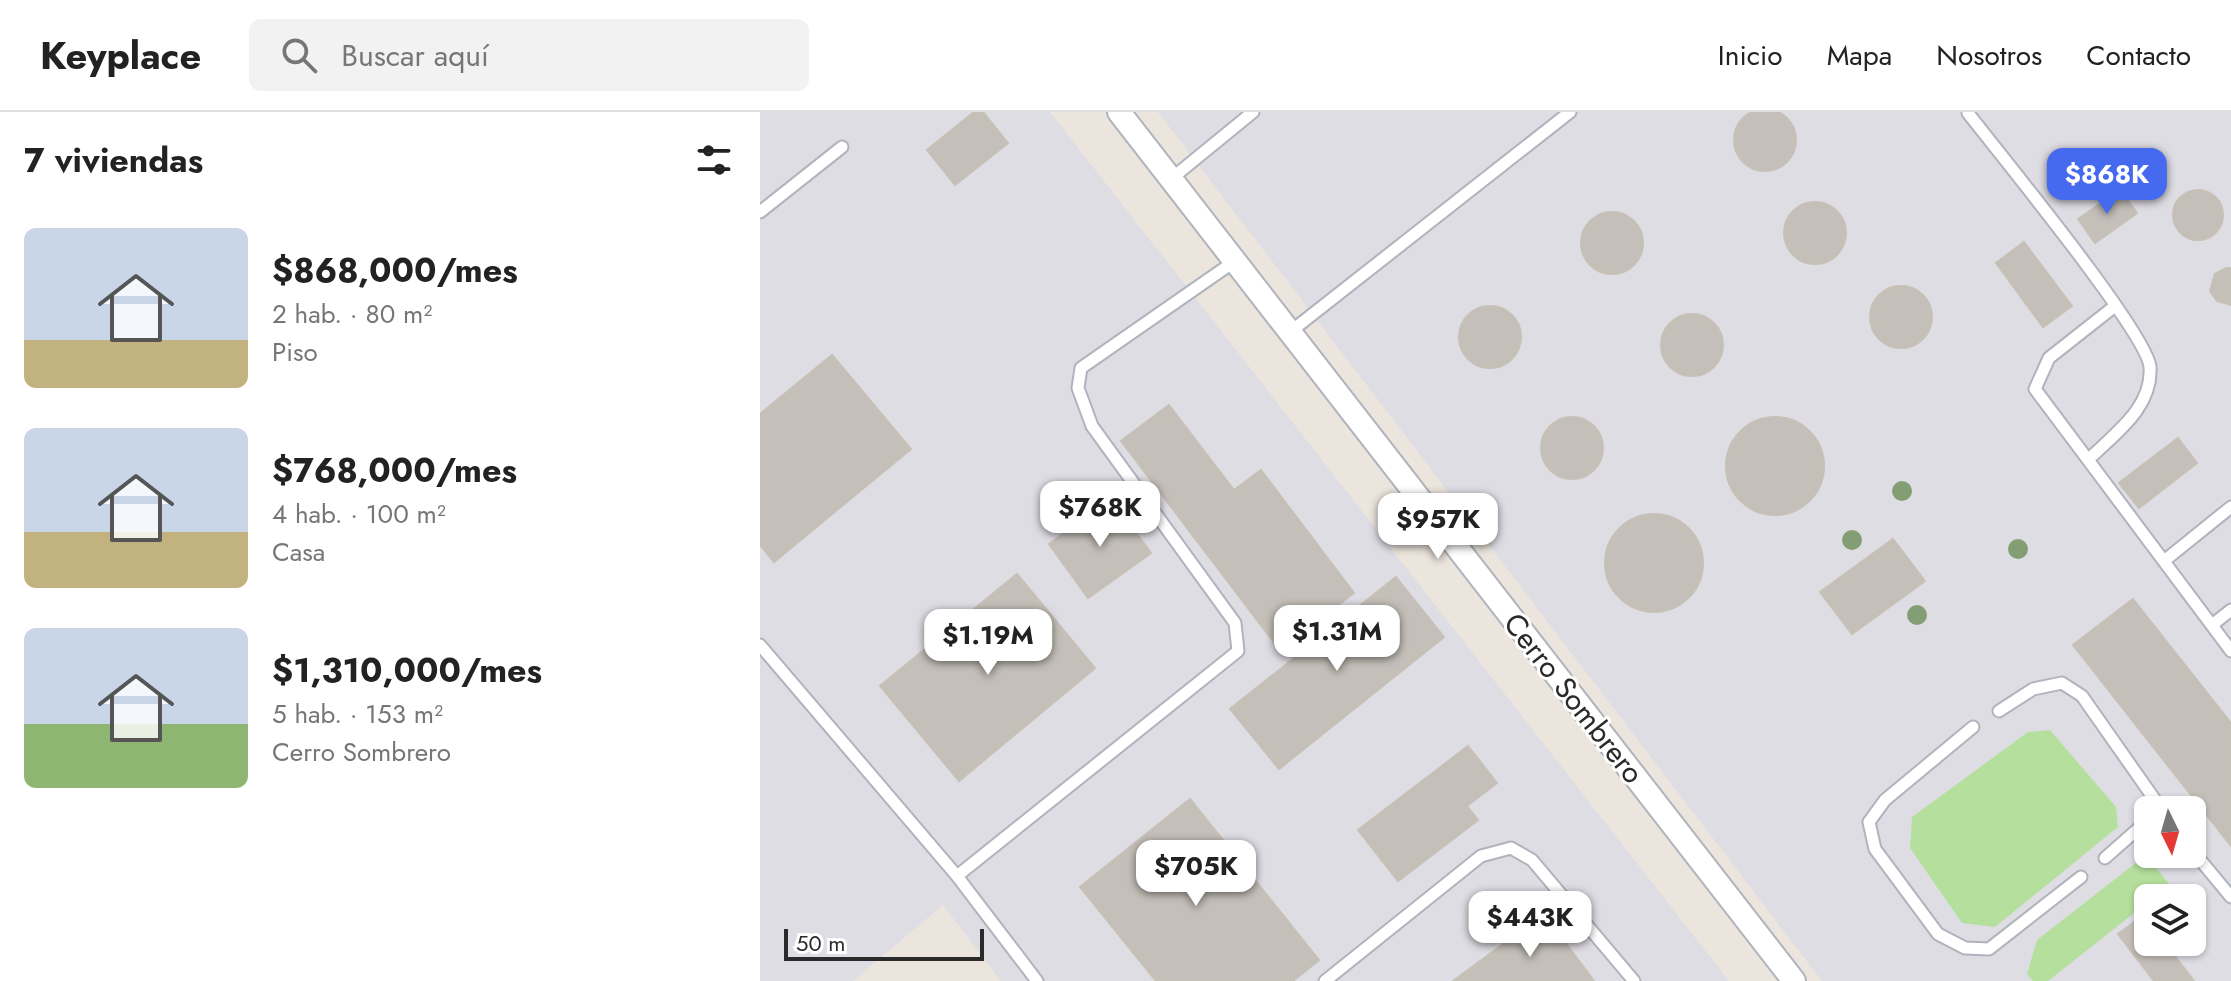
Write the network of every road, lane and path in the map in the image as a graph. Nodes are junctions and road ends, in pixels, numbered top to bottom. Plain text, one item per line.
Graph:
1 (1119, 112) edge
2 (1253, 112) edge
3 (1570, 112) edge
4 (1968, 113) edge
5 (842, 147) dead end
6 (1171, 179) junction
7 (760, 212) edge
8 (1235, 261) junction
9 (2115, 306) junction
10 (1290, 332) junction
11 (2088, 460) junction
12 (2231, 507) edge
13 (2164, 561) junction
14 (2231, 610) edge
15 (2212, 625) junction
16 (760, 645) edge
17 (2231, 651) edge
18 (1999, 711) dead end
19 (1973, 727) dead end
20 (2152, 796) edge
21 (2134, 832) edge
22 (2105, 858) dead end
23 (2206, 867) edge
24 (957, 876) junction
25 (2081, 877) dead end
26 (2231, 897) edge
27 (1037, 981) edge
28 (1325, 981) edge
29 (1634, 981) edge
30 (1794, 981) edge

1 - 6 street, Cerro Sombrero
2 - 6 lane
3 - 10 lane
4 - 9 lane
5 - 7 lane
6 - 8 street, Cerro Sombrero
8 - 10 street, Cerro Sombrero
8 - 24 lane
9 - 11 lane
9 - 11 lane
10 - 30 street, Cerro Sombrero
11 - 13 lane
12 - 13 lane
13 - 15 lane
14 - 15 lane
15 - 17 lane
16 - 24 lane
18 - 20 lane
19 - 25 lane
21 - 22 lane
23 - 26 lane
24 - 27 lane
28 - 29 lane

